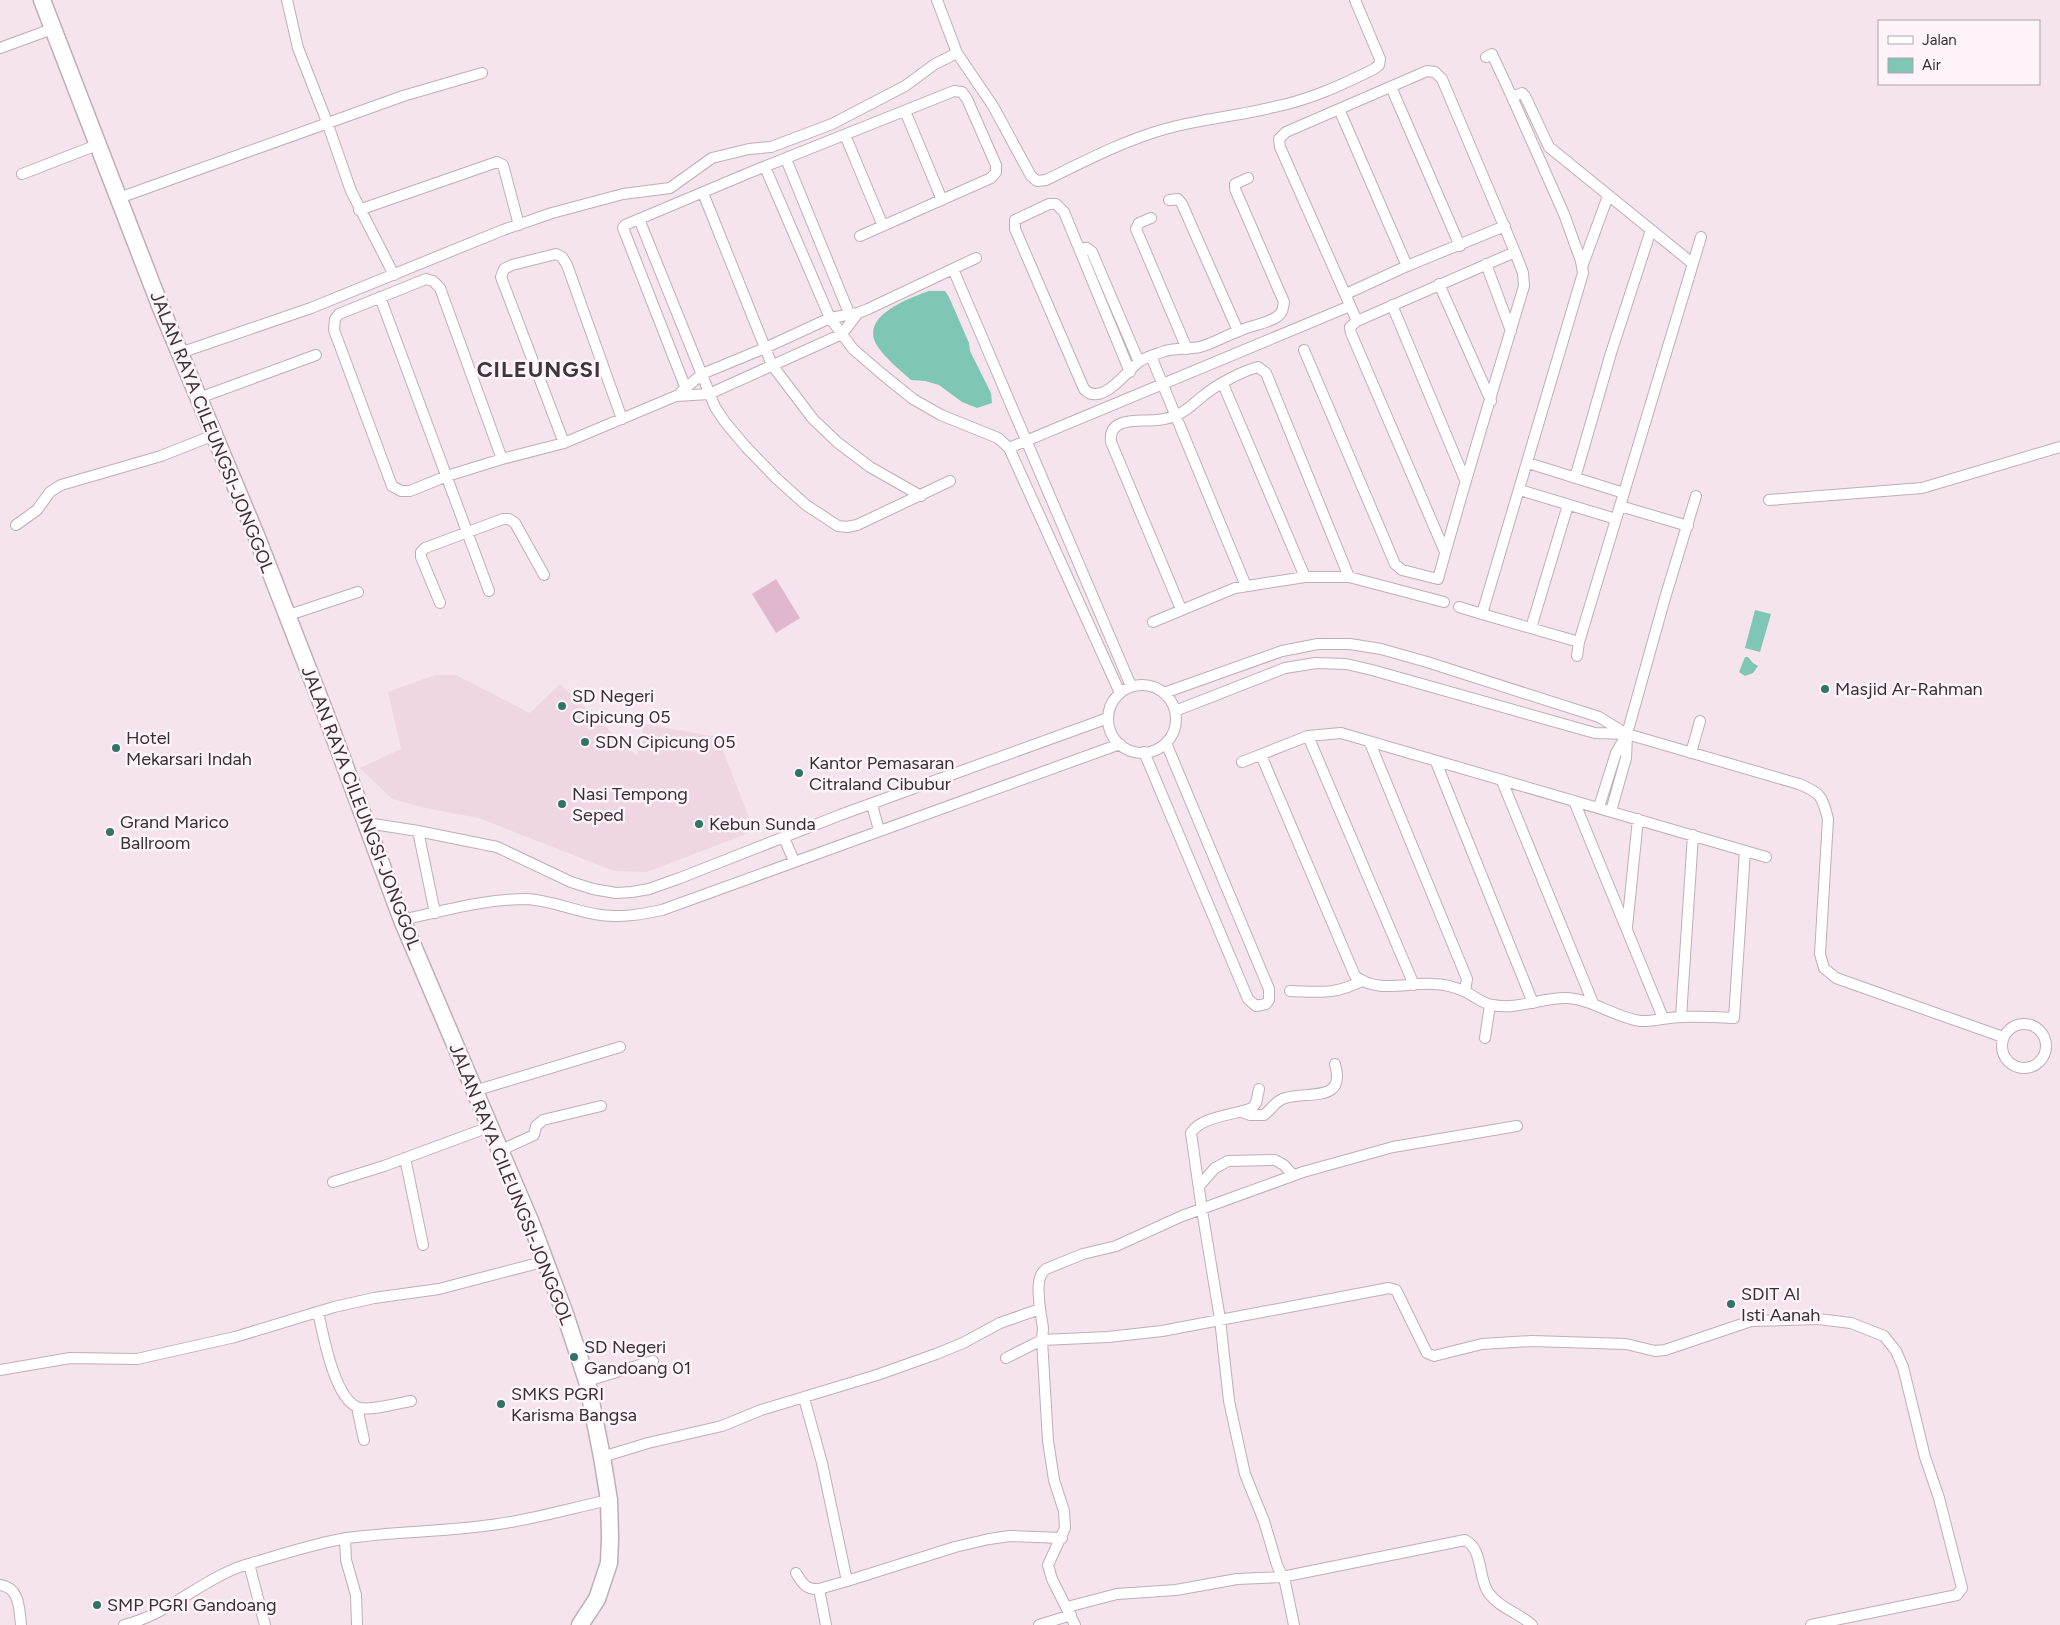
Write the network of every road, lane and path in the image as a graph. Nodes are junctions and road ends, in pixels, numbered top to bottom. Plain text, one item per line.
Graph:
1 (42, 0) edge
2 (287, 0) edge
3 (937, 0) edge
4 (1355, 0) edge
5 (52, 29) junction
6 (0, 48) edge
7 (957, 53) junction
8 (1486, 57) dead end
9 (482, 74) dead end
10 (1391, 87) junction
11 (1512, 97) junction
12 (1339, 109) junction
13 (905, 111) junction
14 (328, 122) junction
15 (845, 135) junction
16 (97, 145) junction
17 (1549, 147) junction
18 (1537, 153) junction
19 (786, 159) junction
20 (765, 167) junction
21 (22, 174) dead end
22 (1248, 178) dead end
23 (703, 193) junction
24 (1608, 196) junction
25 (119, 198) junction
26 (942, 200) junction
27 (1169, 200) dead end
28 (359, 210) junction
29 (1151, 218) dead end
30 (639, 219) junction
31 (519, 224) junction
32 (883, 226) junction
33 (1505, 226) junction
34 (1651, 230) junction
35 (860, 236) dead end
36 (1701, 237) dead end
37 (1460, 246) junction
38 (1078, 248) junction
39 (1515, 252) junction
40 (976, 258) dead end
41 (1692, 262) junction
42 (1486, 264) junction
43 (1407, 266) junction
44 (1582, 266) junction
45 (953, 269) junction
46 (394, 275) junction
47 (1439, 284) junction
48 (1346, 294) junction
49 (380, 297) junction
50 (1392, 304) junction
51 (1350, 306) junction
52 (853, 316) junction
53 (830, 318) junction
54 (1356, 321) junction
55 (1238, 331) junction
56 (1511, 331) junction
57 (842, 334) junction
58 (765, 348) junction
59 (1187, 349) junction
60 (1304, 350) dead end
61 (180, 353) junction
62 (316, 355) dead end
63 (1151, 356) junction
64 (1139, 362) junction
65 (772, 365) junction
66 (1130, 372) junction
67 (702, 374) junction
68 (1223, 384) junction
69 (1163, 385) junction
70 (687, 391) junction
71 (709, 394) junction
72 (199, 398) junction
73 (1491, 401) junction
74 (1176, 416) junction
75 (622, 419) junction
76 (214, 435) junction
77 (1027, 440) junction
78 (564, 443) junction
79 (2060, 447) edge
80 (1009, 448) junction
81 (502, 459) junction
82 (1528, 463) junction
83 (447, 476) junction
84 (1576, 478) junction
85 (1465, 480) junction
86 (950, 481) dead end
87 (1520, 490) junction
88 (1624, 493) junction
89 (921, 496) junction
90 (1696, 496) dead end
91 (1770, 500) dead end
92 (1568, 505) junction
93 (1620, 506) junction
94 (1616, 519) junction
95 (16, 525) dead end
96 (1688, 526) junction
97 (467, 534) junction
98 (1446, 552) junction
99 (544, 575) dead end
100 (1305, 577) junction
101 (1349, 577) junction
102 (1246, 586) junction
103 (489, 591) dead end
104 (358, 592) dead end
105 (1444, 602) dead end
106 (440, 603) dead end
107 (1459, 607) dead end
108 (1181, 609) junction
109 (1482, 614) junction
110 (286, 616) junction
111 (1153, 622) dead end
112 (1531, 628) junction
113 (1110, 636) junction
114 (1096, 642) junction
115 (1580, 642) junction
116 (1577, 656) dead end
117 (1131, 686) junction
118 (1120, 693) junction
119 (1164, 693) junction
120 (1175, 711) junction
121 (1108, 718) junction
122 (1700, 721) dead end
123 (1627, 734) junction
124 (1308, 736) junction
125 (1166, 743) junction
126 (1370, 743) junction
127 (1120, 744) junction
128 (1144, 752) junction
129 (1691, 753) junction
130 (1261, 755) junction
131 (1242, 762) dead end
132 (1436, 762) junction
133 (1502, 781) junction
134 (1574, 801) junction
135 (872, 805) junction
136 (1599, 808) junction
137 (1610, 811) junction
138 (1638, 819) junction
139 (367, 824) junction
140 (880, 830) junction
141 (418, 831) junction
142 (1693, 836) junction
143 (784, 838) junction
144 (1745, 851) junction
145 (1766, 857) dead end
146 (794, 861) junction
147 (435, 913) junction
148 (402, 920) junction
149 (1627, 930) junction
150 (1362, 981) junction
151 (1414, 985) junction
152 (1290, 991) dead end
153 (1465, 992) junction
154 (1533, 1003) junction
155 (1593, 1003) junction
156 (1490, 1005) junction
157 (1681, 1017) junction
158 (1663, 1018) junction
159 (1485, 1038) dead end
160 (2003, 1038) junction
161 (620, 1047) dead end
162 (1335, 1064) dead end
163 (1260, 1088) dead end
164 (474, 1091) junction
165 (601, 1106) dead end
166 (1242, 1112) junction
167 (1517, 1126) dead end
168 (489, 1128) junction
169 (499, 1151) junction
170 (405, 1158) junction
171 (1293, 1175) junction
172 (333, 1182) dead end
173 (1199, 1186) junction
174 (1202, 1210) junction
175 (423, 1245) dead end
176 (546, 1261) junction
177 (1040, 1309) junction
178 (318, 1312) junction
179 (1220, 1319) junction
180 (1042, 1340) junction
181 (1006, 1358) dead end
182 (652, 1361) dead end
183 (0, 1370) edge
184 (586, 1381) junction
185 (804, 1398) junction
186 (411, 1401) dead end
187 (357, 1407) junction
188 (364, 1440) dead end
189 (602, 1457) junction
190 (608, 1500) junction
191 (345, 1538) junction
192 (1062, 1538) junction
193 (249, 1564) junction
194 (796, 1573) dead end
195 (1282, 1577) junction
196 (847, 1581) junction
197 (0, 1585) edge
198 (819, 1589) junction
199 (1071, 1616) edge
200 (1851, 1620) edge
201 (21, 1625) edge
202 (124, 1625) edge
203 (265, 1625) edge
204 (357, 1625) edge
205 (580, 1625) edge
206 (826, 1625) edge
207 (1039, 1625) edge
208 (1294, 1625) edge
209 (1532, 1625) edge
210 (1811, 1625) edge

1 - 5 main road, JALAN RAYA CILEUNGSI-JONGGOL
2 - 14 street
3 - 7 street
4 - 7 street
5 - 6 street
5 - 16 main road, JALAN RAYA CILEUNGSI-JONGGOL
7 - 31 street
8 - 11 street
9 - 14 street
10 - 12 street
10 - 33 street
10 - 37 street
11 - 17 street
11 - 18 street
12 - 43 street
12 - 48 street
13 - 15 street
13 - 26 street
13 - 26 street
14 - 25 street
14 - 28 street
15 - 19 street
15 - 32 street
16 - 21 street
16 - 25 main road, JALAN RAYA CILEUNGSI-JONGGOL
17 - 18 street
17 - 24 street
18 - 44 street
19 - 20 street
19 - 52 street
20 - 23 street
20 - 53 street
22 - 55 street
23 - 30 street
23 - 58 street
24 - 34 street
24 - 44 street
25 - 61 main road, JALAN RAYA CILEUNGSI-JONGGOL
26 - 32 street
27 - 55 street
28 - 31 street
28 - 46 street
29 - 59 street
30 - 67 street
30 - 70 street
31 - 46 street
32 - 35 street
33 - 37 street
33 - 39 street
34 - 41 street
34 - 84 street
36 - 41 street
37 - 43 street
38 - 64 street
38 - 66 street
38 - 66 street
39 - 42 street
39 - 56 street
40 - 45 street
41 - 88 street
42 - 47 street
42 - 56 street
43 - 48 street
44 - 82 street
45 - 52 street
45 - 77 street
46 - 61 street
47 - 50 street
47 - 73 street
48 - 51 street
49 - 81 street
49 - 83 street
49 - 83 street
50 - 54 street
50 - 85 street
51 - 54 street
51 - 69 street
52 - 53 street
52 - 57 street
53 - 57 street
53 - 58 street
54 - 98 street
55 - 59 street
56 - 73 street
57 - 65 street
57 - 80 street
58 - 65 street
58 - 67 street
59 - 63 street
60 - 98 street
61 - 72 main road, JALAN RAYA CILEUNGSI-JONGGOL
62 - 72 street
63 - 64 street
63 - 69 street
64 - 66 street
65 - 71 street
65 - 89 street
67 - 70 street
67 - 71 street
68 - 74 street
68 - 100 street
68 - 101 street
69 - 74 street
69 - 77 street
70 - 71 street
70 - 75 street
71 - 89 street
72 - 76 main road, JALAN RAYA CILEUNGSI-JONGGOL
73 - 85 street
74 - 102 street
74 - 108 street
75 - 78 street
75 - 78 street
76 - 95 street
76 - 110 main road, JALAN RAYA CILEUNGSI-JONGGOL
77 - 80 street
77 - 113 street
78 - 81 street
79 - 91 street
80 - 114 street
81 - 83 street
82 - 84 street
82 - 87 street
83 - 97 street
84 - 88 street
85 - 98 street
86 - 89 street
87 - 92 street
87 - 109 street
88 - 93 street
90 - 96 street
92 - 94 street
92 - 112 street
93 - 94 street
93 - 96 street
94 - 115 street
96 - 123 street
97 - 99 street
97 - 103 street
97 - 106 street
100 - 101 street
100 - 102 street
101 - 105 street
102 - 108 street
104 - 110 street
107 - 109 street
108 - 111 street
109 - 112 street
110 - 139 main road, JALAN RAYA CILEUNGSI-JONGGOL
112 - 115 street
113 - 114 street
113 - 117 street
114 - 118 street
115 - 116 street
117 - 118 street
117 - 119 street
118 - 121 street
119 - 120 street
119 - 123 street
120 - 123 street
120 - 125 street
121 - 127 street
121 - 135 street
122 - 129 street
123 - 129 street
123 - 136 street
123 - 137 street
124 - 126 street
124 - 130 street
124 - 151 street
125 - 128 street
125 - 128 street
126 - 132 street
126 - 153 street
127 - 128 street
127 - 140 street
129 - 160 street
130 - 131 street
130 - 150 street
132 - 133 street
132 - 154 street
133 - 134 street
133 - 155 street
134 - 136 street
134 - 149 street
135 - 140 street
135 - 143 street
136 - 137 street
137 - 138 street
138 - 142 street
138 - 149 street
139 - 141 street
139 - 148 main road, JALAN RAYA CILEUNGSI-JONGGOL
140 - 146 street
141 - 143 street
141 - 147 street
142 - 144 street
142 - 157 street
143 - 146 street
144 - 145 street
144 - 157 street
146 - 147 street
147 - 148 street
148 - 164 main road, JALAN RAYA CILEUNGSI-JONGGOL
149 - 158 street
150 - 151 street
150 - 152 street
151 - 153 street
153 - 156 street
154 - 155 street
154 - 156 street
155 - 158 street
156 - 159 street
157 - 158 street
160 - 160 street
161 - 164 street
162 - 166 street
163 - 166 street
164 - 168 main road, JALAN RAYA CILEUNGSI-JONGGOL
165 - 169 street
166 - 173 street
167 - 171 street
168 - 169 main road, JALAN RAYA CILEUNGSI-JONGGOL
168 - 170 street
169 - 176 main road, JALAN RAYA CILEUNGSI-JONGGOL
170 - 172 street
170 - 175 street
171 - 173 street
171 - 174 street
173 - 174 street
174 - 177 street
174 - 179 street
176 - 178 street
176 - 184 main road, JALAN RAYA CILEUNGSI-JONGGOL
177 - 180 street
177 - 185 street
178 - 183 street
178 - 187 street
179 - 180 street
179 - 195 street
179 - 200 street
180 - 181 street
180 - 192 street
182 - 184 street
184 - 189 main road, JALAN RAYA CILEUNGSI-JONGGOL
185 - 189 street
185 - 196 street
186 - 187 street
187 - 188 street
189 - 190 main road, JALAN RAYA CILEUNGSI-JONGGOL
190 - 191 street
190 - 205 main road, JALAN RAYA CILEUNGSI-JONGGOL
191 - 193 street
191 - 204 street
192 - 196 street
192 - 199 street
193 - 202 street
193 - 203 street
194 - 198 street
195 - 199 street
195 - 208 street
195 - 209 street
196 - 198 street
197 - 201 street
198 - 206 street
199 - 207 street
200 - 210 street

